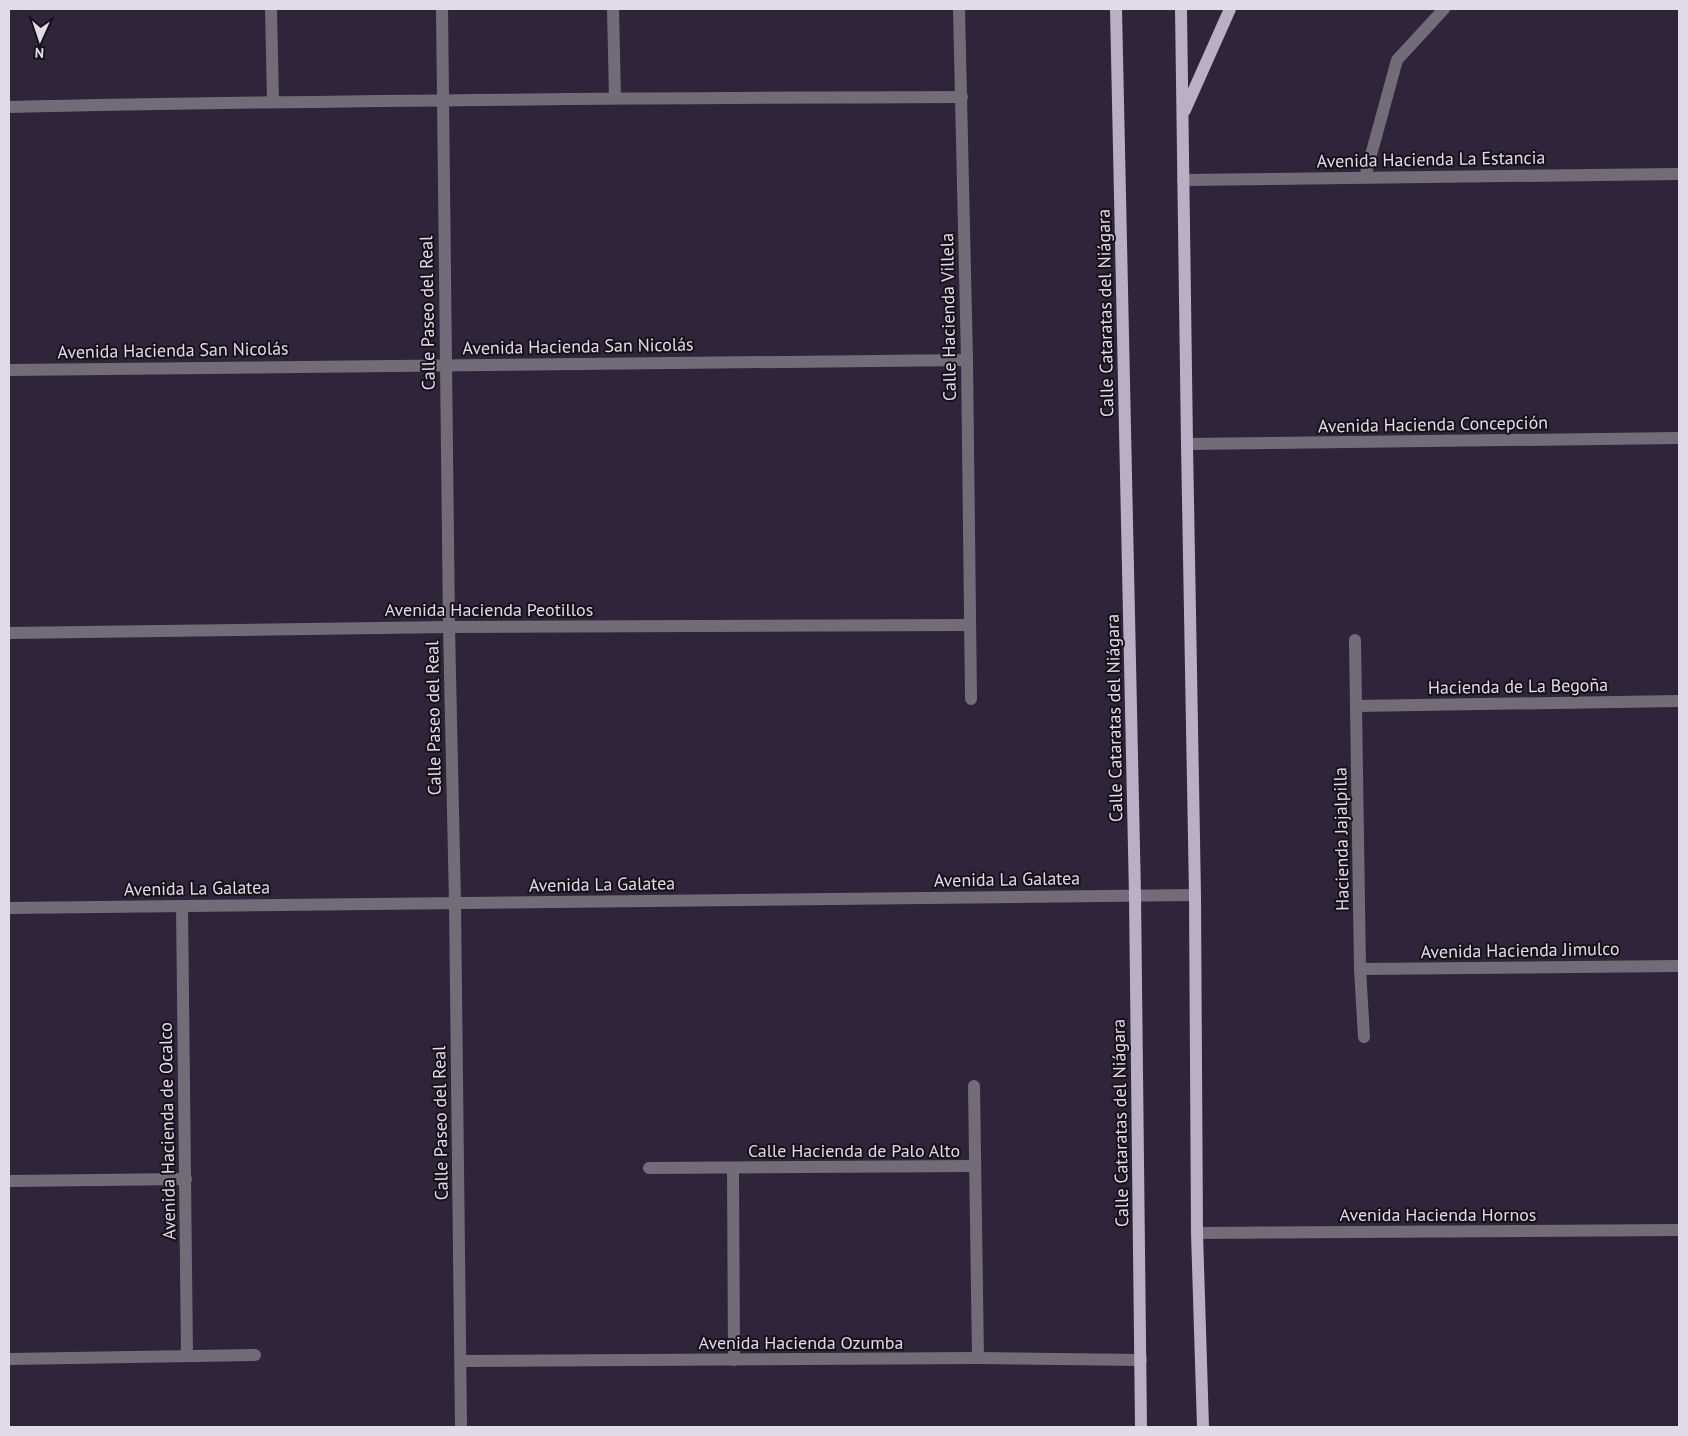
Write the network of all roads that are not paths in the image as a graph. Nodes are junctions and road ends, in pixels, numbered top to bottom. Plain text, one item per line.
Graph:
1 (271, 9) edge
2 (442, 9) edge
3 (614, 9) edge
4 (959, 9) edge
5 (1116, 9) edge
6 (1181, 9) edge
7 (1230, 9) edge
8 (1444, 9) edge
9 (962, 97) junction
10 (615, 98) junction
11 (443, 100) junction
12 (273, 101) junction
13 (9, 107) edge
14 (1182, 115) junction
15 (1679, 174) edge
16 (1365, 177) junction
17 (1183, 180) junction
18 (967, 360) junction
19 (445, 364) junction
20 (9, 370) edge
21 (1679, 438) edge
22 (1187, 444) junction
23 (970, 625) junction
24 (448, 626) junction
25 (9, 633) edge
26 (1355, 640) dead end
27 (971, 699) dead end
28 (1679, 701) edge
29 (1356, 706) junction
30 (1135, 895) junction
31 (1195, 895) junction
32 (455, 903) junction
33 (182, 906) junction
34 (9, 908) edge
35 (1679, 966) edge
36 (1360, 970) junction
37 (1364, 1037) dead end
38 (974, 1086) dead end
39 (974, 1166) junction
40 (649, 1168) dead end
41 (733, 1168) junction
42 (186, 1179) junction
43 (9, 1181) edge
44 (1679, 1230) edge
45 (1198, 1233) junction
46 (187, 1355) junction
47 (255, 1355) dead end
48 (978, 1358) junction
49 (9, 1359) edge
50 (461, 1360) junction
51 (734, 1360) junction
52 (1140, 1360) junction
53 (460, 1427) edge
54 (1141, 1427) edge
55 (1203, 1427) edge

1 - 12 street
2 - 11 street, Calle Paseo del Real
3 - 10 street
4 - 9 street, Calle Hacienda Villela
5 - 30 main road, Calle Cataratas del Niágara
6 - 14 main road
7 - 14 main road
8 - 16 street
9 - 10 street
9 - 18 street, Calle Hacienda Villela
10 - 11 street
11 - 12 street
11 - 19 street, Calle Paseo del Real
12 - 13 street
14 - 17 main road
15 - 16 street, Avenida Hacienda La Estancia
16 - 17 street, Avenida Hacienda La Estancia
17 - 22 main road
18 - 19 street, Avenida Hacienda San Nicolás
18 - 23 street, Calle Hacienda Villela
19 - 20 street, Avenida Hacienda San Nicolás
19 - 24 street, Calle Paseo del Real
21 - 22 street, Avenida Hacienda Concepción
22 - 31 main road
23 - 24 street, Avenida Hacienda Peotillos
23 - 27 street, Calle Hacienda Villela
24 - 25 street, Avenida Hacienda Peotillos
24 - 32 street, Calle Paseo del Real
26 - 29 street, Hacienda Jajalpilla
28 - 29 street, Hacienda de La Begoña
29 - 36 street, Hacienda Jajalpilla
30 - 31 street, Avenida La Galatea
30 - 32 street, Avenida La Galatea
30 - 52 main road, Calle Cataratas del Niágara
31 - 45 main road
32 - 33 street, Avenida La Galatea
32 - 50 street, Calle Paseo del Real
33 - 34 street, Avenida La Galatea
33 - 42 street, Avenida Hacienda de Ocalco
35 - 36 street, Avenida Hacienda Jimulco
36 - 37 street, Hacienda Jajalpilla
38 - 39 street
39 - 41 street, Calle Hacienda de Palo Alto
39 - 48 street, Calle Hacienda de Palo Alto
40 - 41 street
41 - 51 street, Calle Hacienda de Palo Alto
42 - 43 street
42 - 46 street, Avenida Hacienda de Ocalco
44 - 45 street, Avenida Hacienda Hornos
45 - 55 main road
46 - 47 street
46 - 49 street
48 - 51 street, Avenida Hacienda Ozumba
48 - 52 street, Avenida Hacienda Ozumba
50 - 51 street, Avenida Hacienda Ozumba
50 - 53 street, Calle Paseo del Real
52 - 54 main road, Calle Cataratas del Niágara

